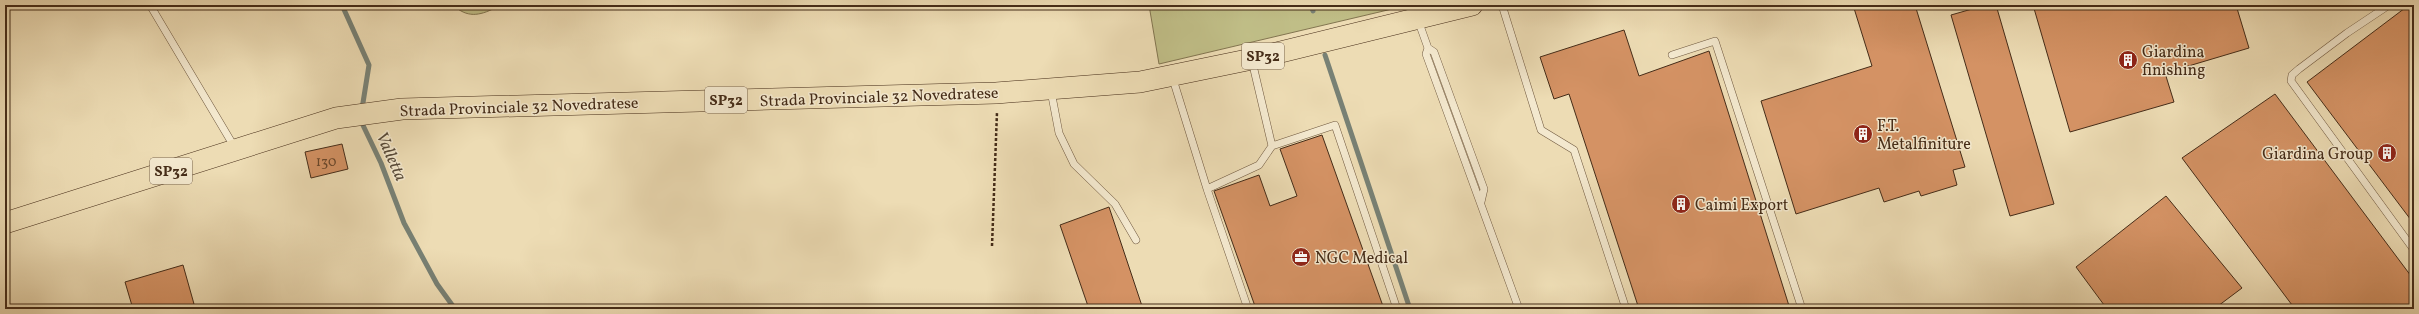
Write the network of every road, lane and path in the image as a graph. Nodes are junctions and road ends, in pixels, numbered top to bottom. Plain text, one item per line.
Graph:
1 (150, 5) edge
2 (1472, 5) edge
3 (1502, 5) edge
4 (2390, 5) edge
5 (1417, 18) junction
6 (1672, 55) dead end
7 (1252, 59) junction
8 (1172, 76) junction
9 (1050, 90) junction
10 (996, 93) junction
11 (1272, 146) junction
12 (236, 150) junction
13 (1207, 189) junction
14 (5, 223) edge
15 (1136, 240) dead end
16 (992, 246) dead end
17 (2414, 250) edge
18 (1248, 309) edge
19 (1397, 309) edge
20 (1519, 309) edge
21 (1626, 309) edge
22 (1802, 309) edge

1 - 12 lane
2 - 5 main road, SP32
3 - 21 lane
4 - 17 lane
5 - 7 main road, SP32
5 - 20 lane
6 - 22 lane
7 - 8 main road, SP32
7 - 11 lane
8 - 9 main road, SP32
8 - 13 lane
9 - 10 main road, Strada Provinciale 32 Novedratese / SP32
9 - 15 lane
10 - 12 main road, Strada Provinciale 32 Novedratese / SP32
10 - 16 path
11 - 13 lane
11 - 19 lane
12 - 14 main road, Strada Provinciale 32 Novedratese / SP32
13 - 18 lane

